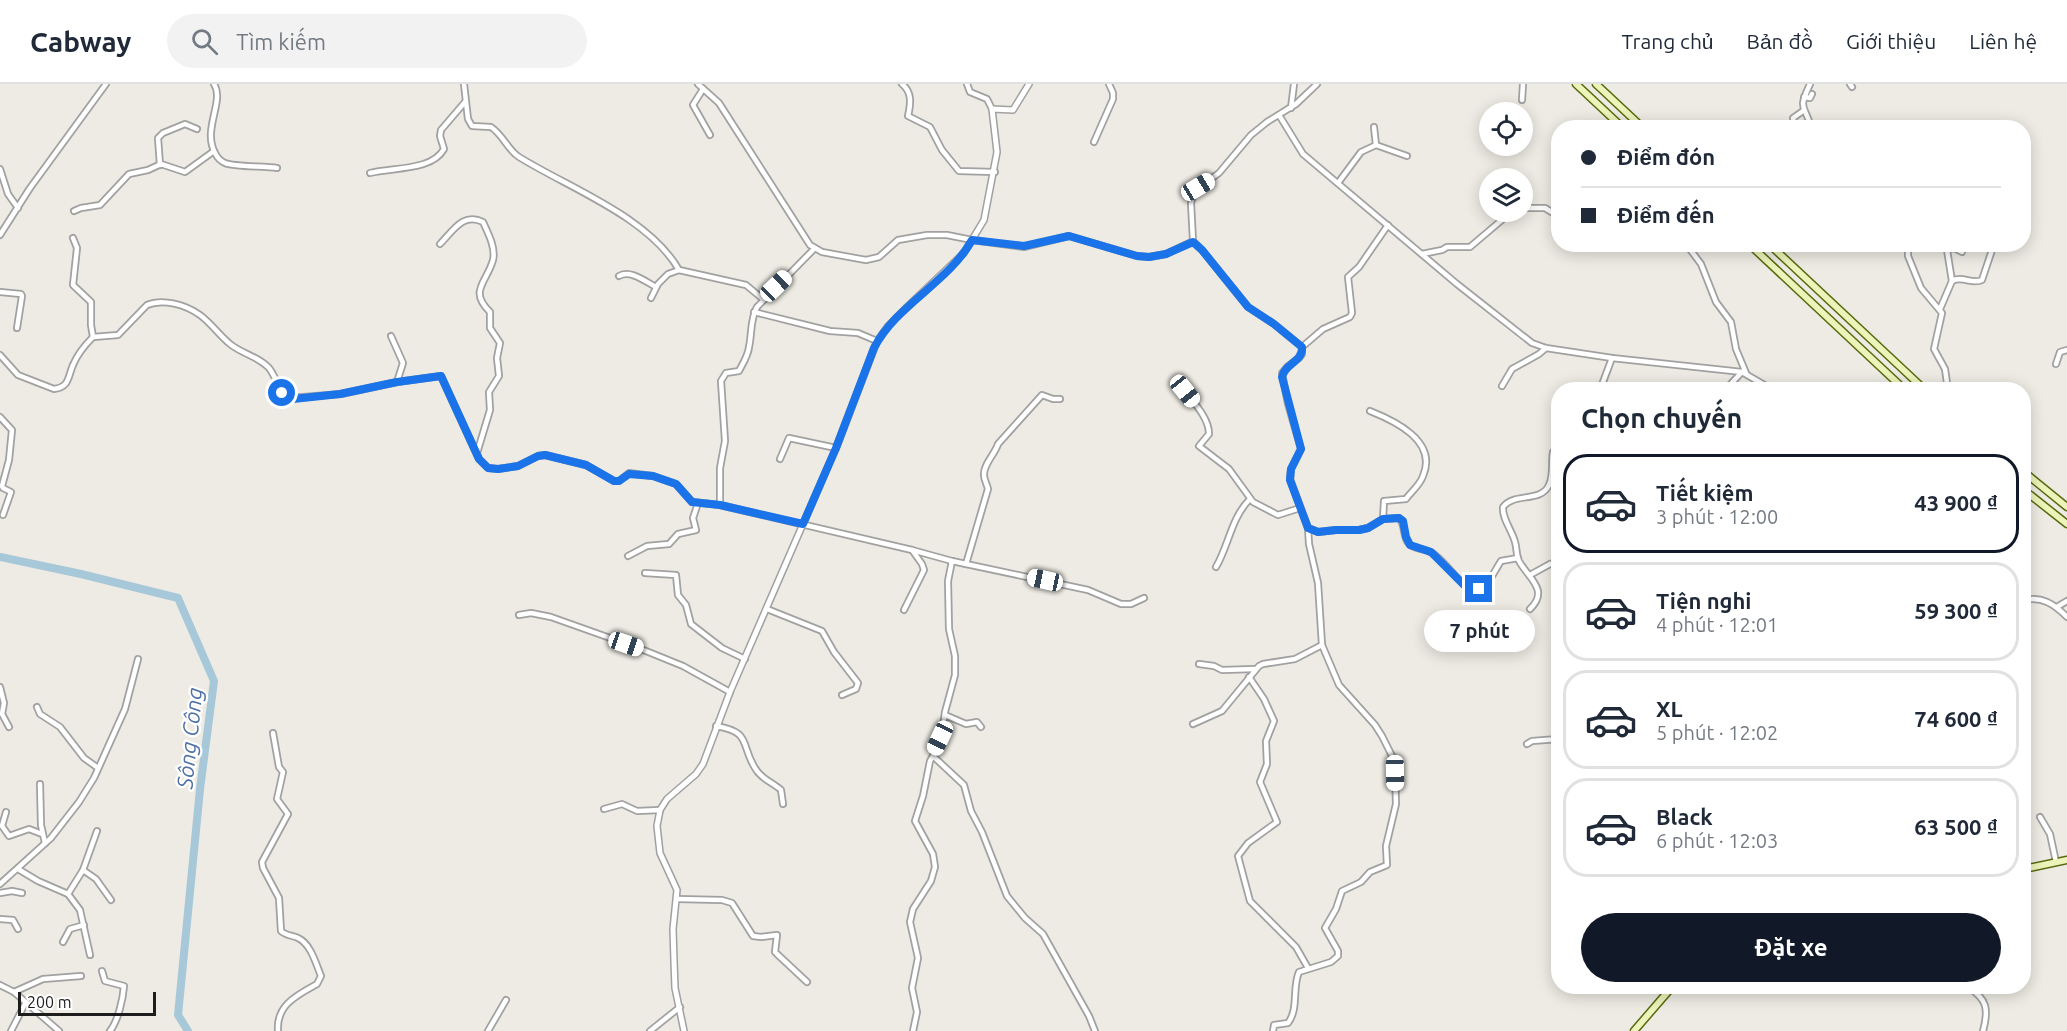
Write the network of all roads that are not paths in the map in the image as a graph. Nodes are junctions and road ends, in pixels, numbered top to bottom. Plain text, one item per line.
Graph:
1 (106, 84) edge
2 (214, 84) edge
3 (464, 84) edge
4 (902, 84) edge
5 (967, 84) edge
6 (1029, 84) edge
7 (1109, 84) edge
8 (1294, 84) edge
9 (1317, 84) edge
10 (1523, 84) edge
11 (1576, 84) edge
12 (1596, 84) edge
13 (1810, 84) edge
14 (701, 86) edge
15 (1812, 94) dead end
16 (1804, 97) junction
17 (1522, 100) dead end
18 (465, 102) junction
19 (1291, 108) junction
20 (992, 109) junction
21 (1803, 111) junction
22 (1279, 115) junction
23 (1614, 120) edge
24 (1634, 120) edge
25 (1793, 120) edge
26 (1807, 120) edge
27 (1374, 127) dead end
28 (196, 129) dead end
29 (710, 135) dead end
30 (1094, 142) dead end
31 (1376, 145) junction
32 (214, 151) junction
33 (1407, 156) dead end
34 (160, 165) junction
35 (277, 168) dead end
36 (0, 169) edge
37 (994, 172) junction
38 (370, 173) dead end
39 (1338, 183) junction
40 (18, 208) junction
41 (1533, 208) edge
42 (74, 211) dead end
43 (1551, 212) edge
44 (1499, 222) edge
45 (1388, 225) junction
46 (0, 235) edge
47 (73, 238) dead end
48 (972, 240) junction
49 (1193, 242) junction
50 (440, 244) dead end
51 (814, 249) junction
52 (1692, 252) edge
53 (1758, 252) edge
54 (1778, 252) edge
55 (1908, 252) edge
56 (1947, 252) edge
57 (1991, 252) edge
58 (1422, 254) junction
59 (679, 270) junction
60 (619, 276) dead end
61 (1952, 281) junction
62 (656, 287) junction
63 (0, 292) edge
64 (651, 298) dead end
65 (763, 299) junction
66 (1940, 309) junction
67 (754, 312) junction
68 (17, 328) dead end
69 (391, 336) dead end
70 (93, 337) junction
71 (877, 342) junction
72 (1302, 347) junction
73 (1546, 348) junction
74 (2067, 350) edge
75 (0, 355) edge
76 (1612, 358) junction
77 (2056, 364) dead end
78 (1744, 373) junction
79 (397, 382) junction
80 (1603, 382) edge
81 (1734, 382) edge
82 (1759, 382) edge
83 (1896, 382) edge
84 (1916, 382) edge
85 (1948, 382) edge
86 (1502, 386) dead end
87 (1185, 391) dead end
88 (1060, 399) dead end
89 (1370, 411) dead end
90 (0, 417) edge
91 (836, 448) junction
92 (477, 453) junction
93 (780, 459) dead end
94 (2031, 478) edge
95 (1551, 479) edge
96 (2031, 496) edge
97 (1250, 500) junction
98 (698, 503) junction
99 (720, 505) junction
100 (2067, 507) edge
101 (1300, 508) junction
102 (3, 514) dead end
103 (1383, 519) junction
104 (803, 524) junction
105 (2067, 524) edge
106 (1308, 528) junction
107 (912, 550) junction
108 (628, 556) dead end
109 (1518, 558) junction
110 (952, 561) junction
111 (966, 564) junction
112 (1551, 564) edge
113 (1216, 567) dead end
114 (645, 573) dead end
115 (1530, 575) junction
116 (1144, 598) dead end
117 (2031, 599) edge
118 (2067, 601) edge
119 (2057, 607) junction
120 (766, 609) junction
121 (1530, 609) dead end
122 (904, 610) dead end
123 (519, 615) dead end
124 (2067, 617) edge
125 (1322, 645) junction
126 (138, 659) dead end
127 (745, 659) junction
128 (1199, 664) dead end
129 (1255, 669) junction
130 (1249, 677) junction
131 (0, 687) edge
132 (730, 692) junction
133 (843, 695) dead end
134 (37, 707) dead end
135 (945, 715) junction
136 (1193, 724) dead end
137 (716, 726) junction
138 (9, 727) dead end
139 (981, 727) dead end
140 (273, 733) dead end
141 (1551, 740) edge
142 (1527, 744) dead end
143 (934, 754) junction
144 (98, 768) junction
145 (40, 784) dead end
146 (783, 804) dead end
147 (604, 809) dead end
148 (660, 810) junction
149 (6, 812) dead end
150 (2040, 817) dead end
151 (97, 831) dead end
152 (42, 834) junction
153 (45, 843) junction
154 (2067, 860) edge
155 (2056, 862) junction
156 (2031, 867) edge
157 (18, 869) junction
158 (84, 870) junction
159 (0, 884) edge
160 (0, 893) edge
161 (22, 893) dead end
162 (68, 894) junction
163 (677, 899) junction
164 (111, 900) dead end
165 (0, 918) edge
166 (84, 925) junction
167 (18, 929) dead end
168 (63, 942) dead end
169 (90, 955) dead end
170 (1308, 968) junction
171 (102, 971) dead end
172 (81, 976) dead end
173 (807, 982) dead end
174 (0, 984) edge
175 (14, 992) junction
176 (1666, 994) edge
177 (1978, 994) edge
178 (507, 1000) dead end
179 (26, 1002) junction
180 (680, 1007) junction
181 (1637, 1030) edge
182 (11, 1031) edge
183 (60, 1031) edge
184 (110, 1031) edge
185 (278, 1031) edge
186 (488, 1031) edge
187 (650, 1031) edge
188 (684, 1031) edge
189 (913, 1031) edge
190 (1095, 1031) edge
191 (1273, 1031) edge
192 (1983, 1031) edge

1 - 40 street
2 - 32 street
3 - 18 street
4 - 37 street
5 - 20 street
6 - 20 street
7 - 30 street
8 - 19 street
9 - 19 street
10 - 17 street
11 - 23 main road
12 - 24 main road
13 - 16 street
14 - 29 street
14 - 51 street
15 - 16 street
16 - 21 street
18 - 38 street
18 - 59 street
19 - 22 street
20 - 37 street
21 - 25 street
21 - 26 street
22 - 39 street
22 - 49 street
27 - 31 street
28 - 34 street
31 - 33 street
31 - 39 street
32 - 34 street
32 - 35 street
34 - 42 street
36 - 40 street
37 - 48 street
39 - 45 street
40 - 46 street
41 - 43 street
44 - 58 street
45 - 58 street
45 - 72 street
47 - 70 street
48 - 49 street
48 - 51 street
48 - 71 street
49 - 72 street
50 - 92 street
51 - 65 street
52 - 78 street
53 - 83 main road
54 - 84 main road
55 - 66 street
56 - 61 street
57 - 61 street
58 - 73 street
59 - 62 street
59 - 65 street
60 - 62 street
61 - 66 street
62 - 64 street
63 - 68 street
65 - 67 street
66 - 85 street
67 - 71 street
67 - 99 street
69 - 79 street
70 - 75 street
70 - 79 street
71 - 91 street
72 - 101 street
73 - 76 street
73 - 86 street
74 - 77 street
76 - 78 street
76 - 80 street
78 - 81 street
78 - 82 street
79 - 92 street
87 - 97 street
88 - 111 street
89 - 103 street
90 - 102 street
91 - 93 street
91 - 104 street
92 - 98 street
94 - 100 main road
95 - 109 street
96 - 105 main road
97 - 101 street
97 - 113 street
98 - 99 street
98 - 108 street
99 - 104 street
101 - 106 street
103 - 106 street
103 - 109 street
104 - 107 street
104 - 120 street
106 - 125 street
107 - 110 street
107 - 122 street
109 - 115 street
110 - 111 street
110 - 135 street
111 - 116 street
112 - 115 street
114 - 127 street
115 - 121 street
117 - 119 street
118 - 119 street
119 - 124 street
120 - 127 street
120 - 133 street
123 - 132 street
125 - 129 street
125 - 170 street
126 - 144 street
127 - 132 street
128 - 129 street
129 - 130 street
130 - 136 street
130 - 170 street
131 - 138 street
132 - 137 street
134 - 144 street
135 - 139 street
135 - 143 street
137 - 146 street
137 - 148 street
140 - 185 street
141 - 142 street
143 - 189 street
143 - 190 street
144 - 153 street
145 - 152 street
147 - 148 street
148 - 163 street
149 - 152 street
150 - 155 street
151 - 158 street
152 - 153 street
153 - 157 street
154 - 155 main road
155 - 156 main road
157 - 159 street
157 - 162 street
158 - 162 street
158 - 164 street
160 - 161 street
162 - 166 street
163 - 173 street
163 - 180 street
165 - 167 street
166 - 168 street
166 - 169 street
170 - 191 street
171 - 184 street
172 - 175 street
174 - 175 street
175 - 179 street
176 - 181 main road
177 - 192 street
178 - 186 street
179 - 182 street
179 - 183 street
180 - 187 street
180 - 188 street

